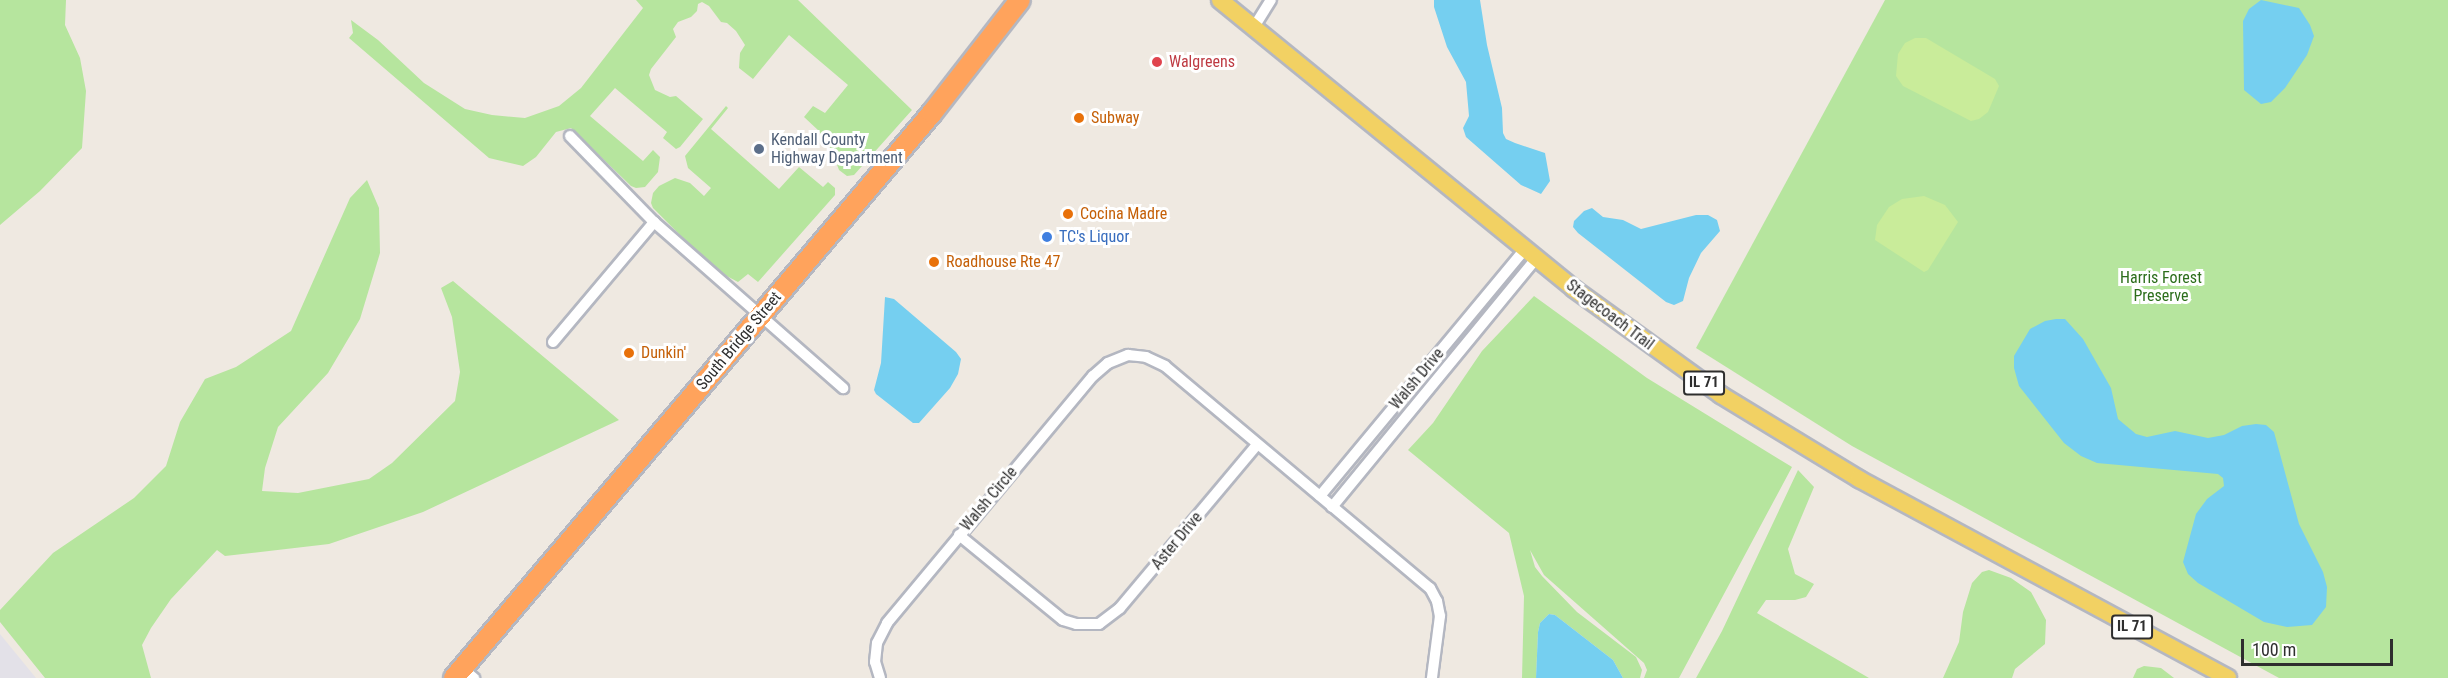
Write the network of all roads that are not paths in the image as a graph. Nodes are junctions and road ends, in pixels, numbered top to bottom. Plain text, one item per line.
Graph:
1 (1020, 0) edge
2 (1220, 0) edge
3 (1271, 0) edge
4 (1254, 27) junction
5 (570, 136) dead end
6 (654, 222) junction
7 (1530, 255) junction
8 (759, 316) junction
9 (1451, 339) junction
10 (553, 342) dead end
11 (1462, 349) junction
12 (843, 388) dead end
13 (1257, 445) junction
14 (1320, 496) junction
15 (1332, 507) junction
16 (959, 535) junction
17 (463, 675) edge
18 (880, 678) edge
19 (1432, 678) edge
20 (2228, 678) edge

1 - 8 highway, South Bridge Street
2 - 4 main road, Stagecoach Trail / IL 71
3 - 4 street
4 - 7 main road, Stagecoach Trail / IL 71
5 - 6 street
6 - 8 street
6 - 10 street
7 - 9 street, Walsh Drive
7 - 11 street, Walsh Drive
7 - 20 main road, Stagecoach Trail / IL 71
8 - 12 street
8 - 17 highway, South Bridge Street
9 - 11 street
9 - 14 street, Walsh Drive
11 - 15 street, Walsh Drive
13 - 14 street, Walsh Circle
13 - 16 street, Walsh Circle
13 - 16 street, Aster Drive
14 - 15 street
15 - 19 street
16 - 18 street, Walsh Circle

